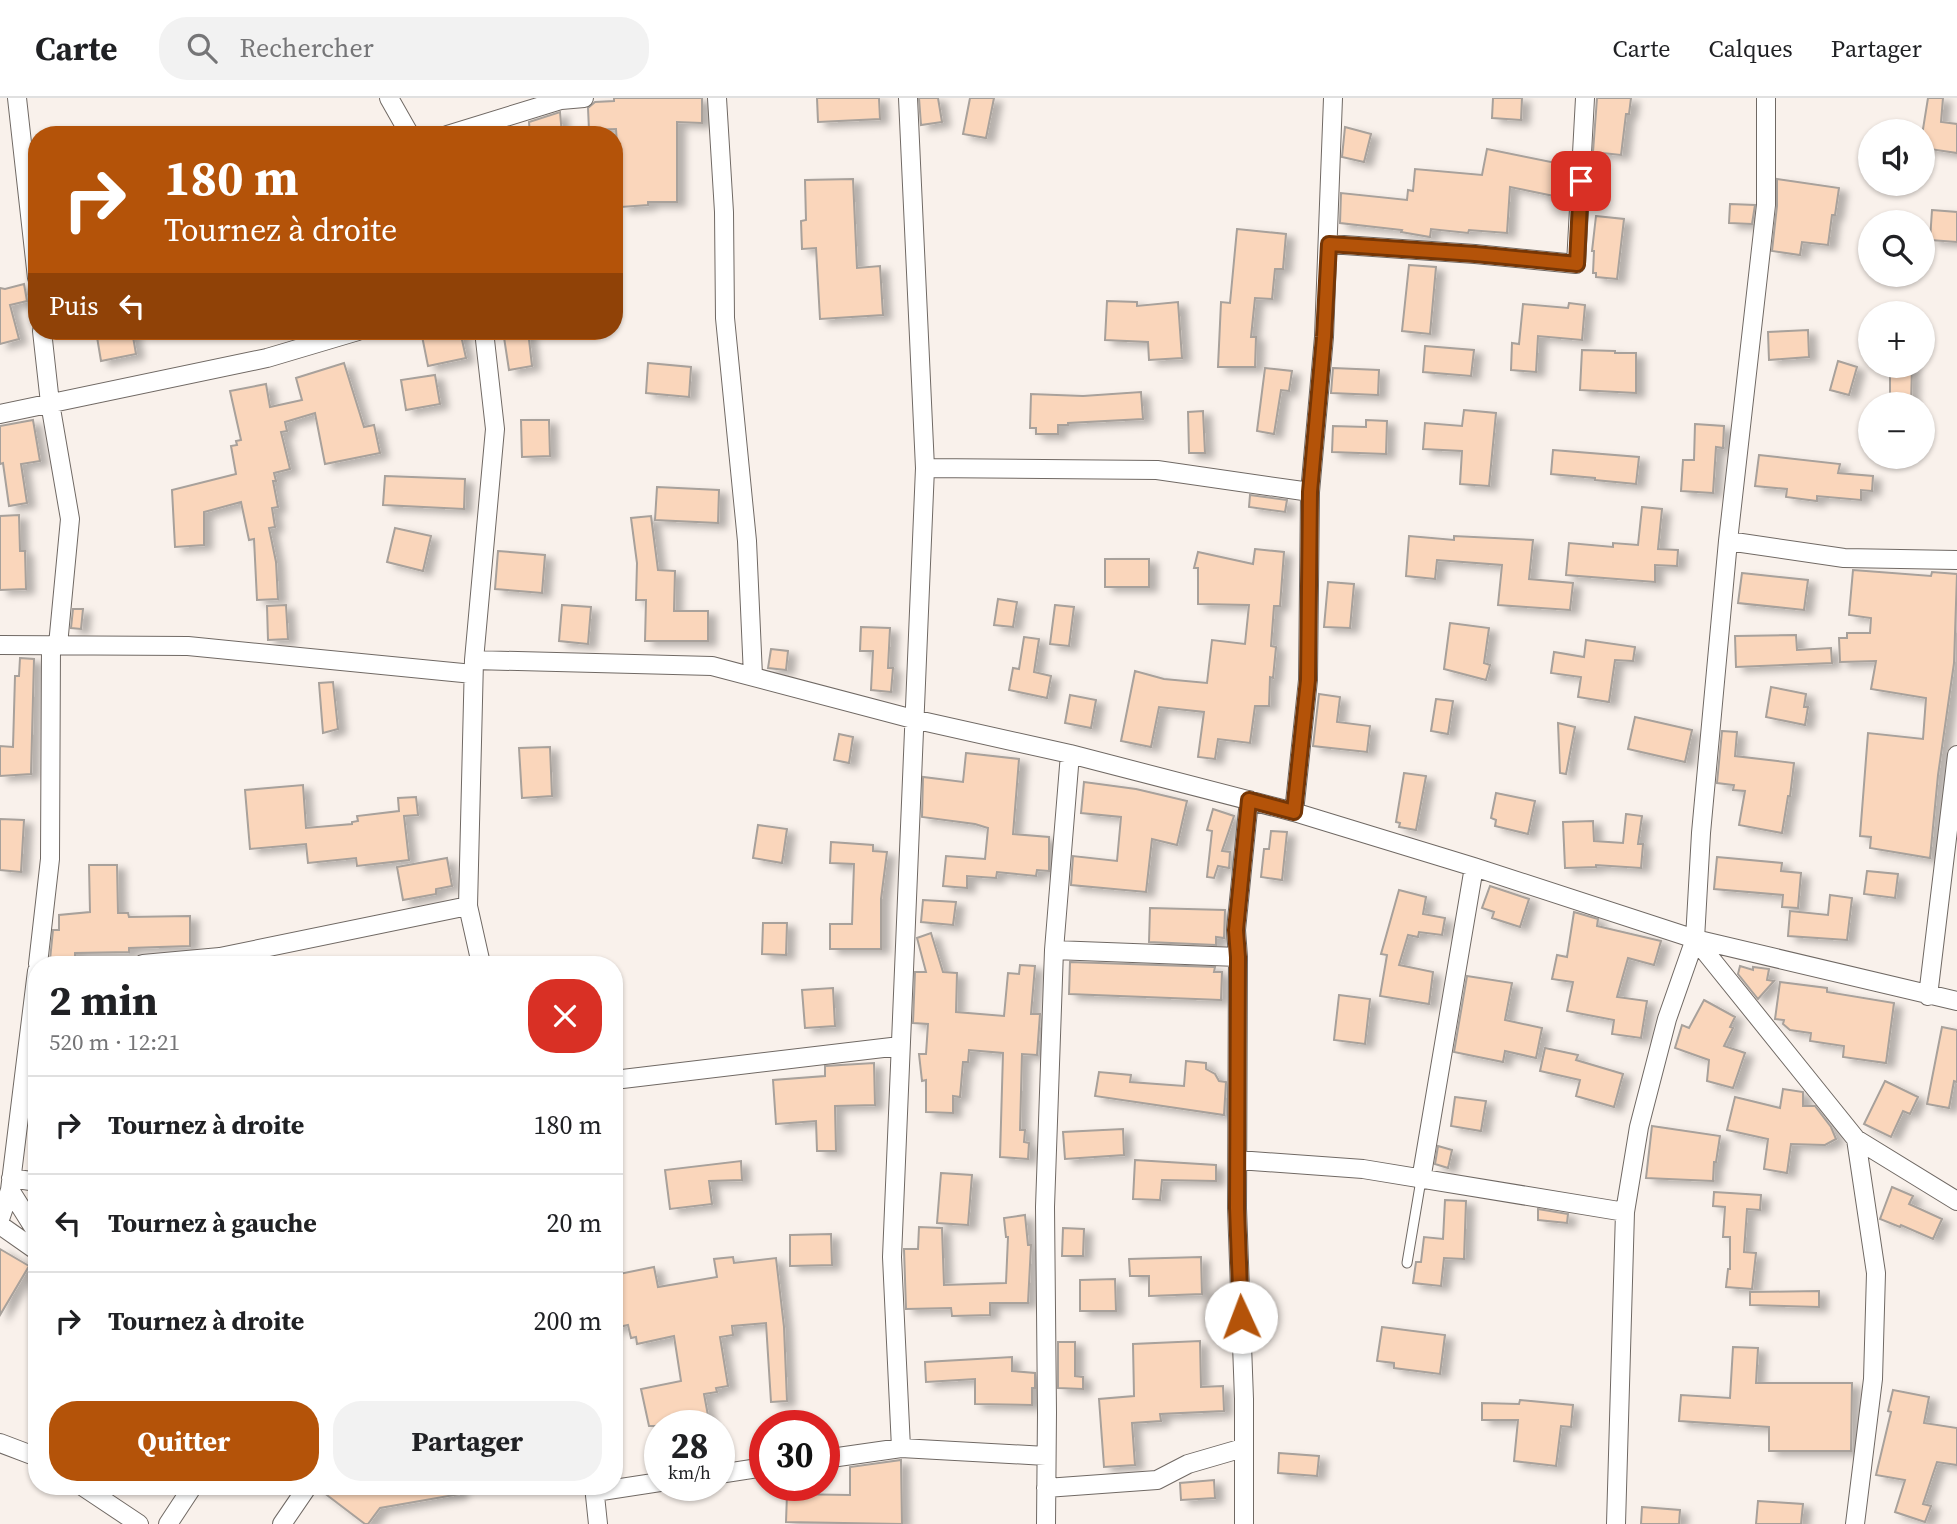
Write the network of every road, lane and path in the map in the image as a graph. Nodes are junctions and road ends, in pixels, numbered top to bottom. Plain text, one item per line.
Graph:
1 (17, 98) edge
2 (389, 98) edge
3 (584, 98) edge
4 (717, 98) edge
5 (908, 98) edge
6 (1332, 98) edge
7 (1585, 98) edge
8 (1766, 98) edge
9 (405, 126) edge
10 (476, 126) edge
11 (28, 197) edge
12 (1329, 244) junction
13 (43, 340) edge
14 (328, 340) edge
15 (485, 340) edge
16 (50, 403) junction
17 (0, 414) edge
18 (925, 468) junction
19 (1310, 492) junction
20 (1728, 541) junction
21 (1957, 560) edge
22 (0, 645) edge
23 (55, 645) junction
24 (474, 667) junction
25 (753, 676) junction
26 (913, 719) junction
27 (1070, 754) junction
28 (1957, 755) edge
29 (1249, 800) junction
30 (1294, 812) junction
31 (1474, 867) junction
32 (468, 906) junction
33 (1695, 939) junction
34 (1054, 950) junction
35 (39, 956) edge
36 (225, 956) edge
37 (479, 956) edge
38 (1238, 957) junction
39 (1928, 996) junction
40 (1957, 1001) edge
41 (28, 1046) edge
42 (900, 1046) junction
43 (623, 1079) edge
44 (1856, 1139) junction
45 (1238, 1160) junction
46 (1421, 1180) junction
47 (28, 1183) edge
48 (11, 1184) junction
49 (1957, 1201) edge
50 (1625, 1212) junction
51 (28, 1216) edge
52 (0, 1219) edge
53 (0, 1226) edge
54 (28, 1245) edge
55 (1407, 1263) dead end
56 (0, 1443) edge
57 (901, 1448) junction
58 (1243, 1448) junction
59 (28, 1454) edge
60 (1046, 1456) junction
61 (840, 1457) edge
62 (644, 1484) edge
63 (623, 1486) edge
64 (1046, 1488) junction
65 (96, 1495) edge
66 (187, 1495) edge
67 (302, 1495) edge
68 (595, 1495) edge
69 (139, 1524) edge
70 (168, 1524) edge
71 (282, 1524) edge
72 (598, 1524) edge
73 (1046, 1524) edge
74 (1244, 1524) edge
75 (1616, 1524) edge
76 (1855, 1524) edge

1 - 11 street
2 - 9 street
3 - 10 street
4 - 25 street
5 - 18 street
6 - 12 street
7 - 12 street
8 - 20 street
12 - 19 street
13 - 16 street
14 - 16 street
15 - 24 street
16 - 17 street
16 - 23 street
18 - 19 street
18 - 26 street
19 - 30 street
20 - 21 street
20 - 33 street
22 - 23 street
23 - 24 street
23 - 35 street
24 - 25 street
24 - 32 street
25 - 26 street
26 - 27 street
26 - 42 street
27 - 29 street
27 - 34 street
28 - 39 street
29 - 30 street
29 - 38 street
30 - 31 street
31 - 33 street
31 - 46 street
32 - 36 street
32 - 37 street
33 - 39 street
33 - 44 street
33 - 50 street
34 - 38 street
34 - 60 street
38 - 45 street
39 - 40 street
41 - 48 street
42 - 43 street
42 - 57 street
44 - 49 street
44 - 76 street
45 - 46 street
45 - 58 street
46 - 50 street
46 - 55 lane
47 - 48 street
48 - 51 street
48 - 52 street
50 - 75 street
53 - 54 street
56 - 59 street
57 - 60 street
57 - 61 street
58 - 64 street
58 - 74 street
60 - 64 street
62 - 63 street
64 - 73 street
65 - 69 street
66 - 70 street
67 - 71 street
68 - 72 street

